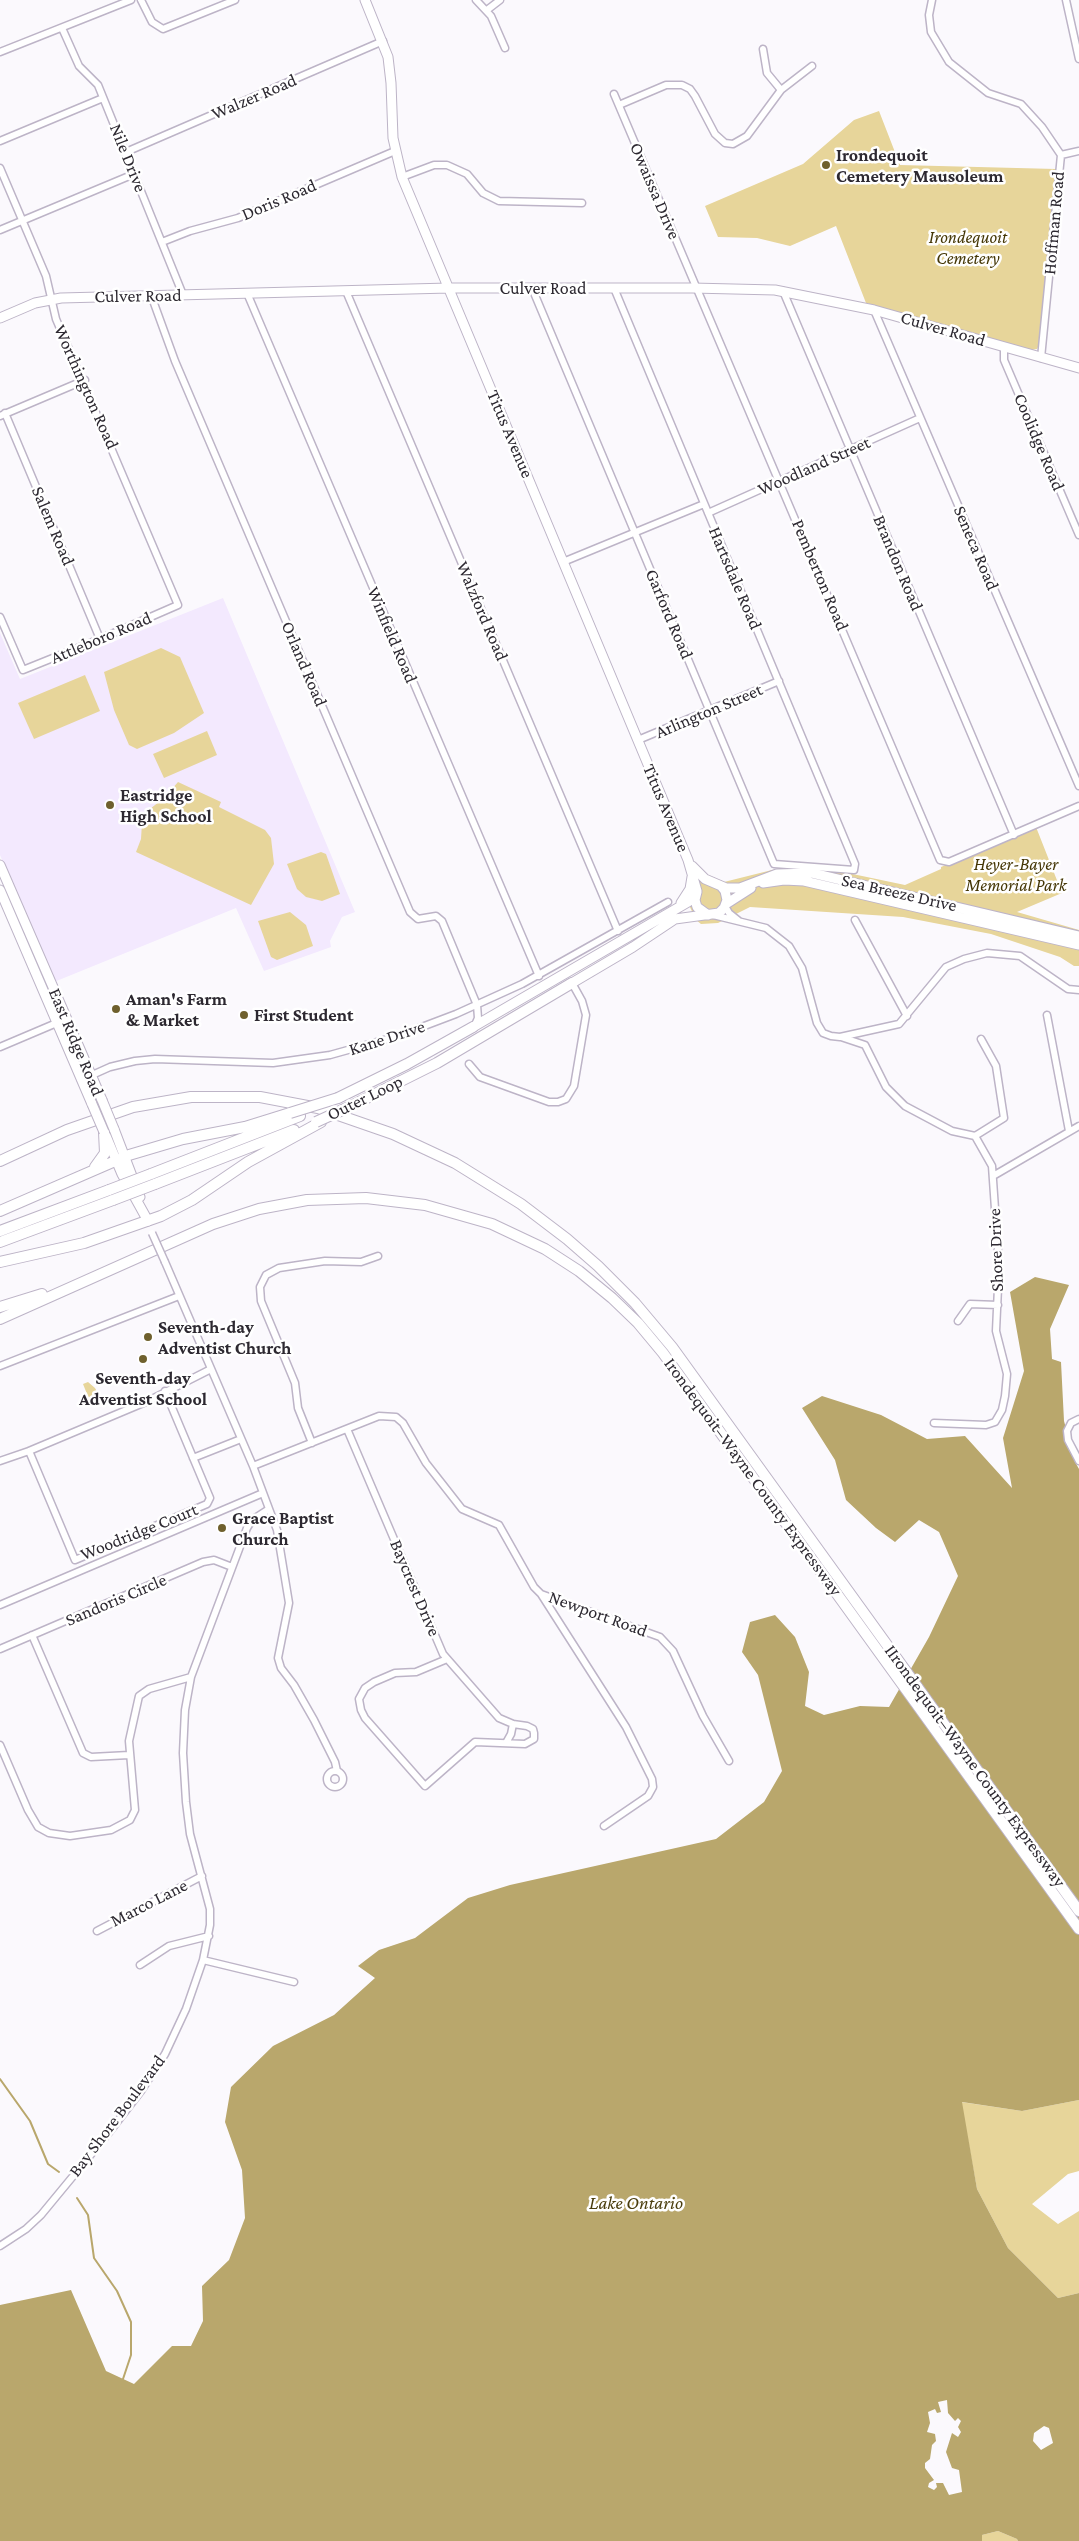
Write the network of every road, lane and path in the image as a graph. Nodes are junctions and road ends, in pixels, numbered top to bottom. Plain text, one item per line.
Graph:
1 (131, 0) edge
2 (141, 0) edge
3 (235, 0) edge
4 (365, 0) edge
5 (476, 0) edge
6 (500, 0) edge
7 (932, 0) edge
8 (1066, 0) edge
9 (487, 10) junction
10 (62, 28) junction
11 (383, 42) junction
12 (505, 48) dead end
13 (763, 49) dead end
14 (0, 52) edge
15 (1079, 59) edge
16 (812, 66) dead end
17 (781, 90) junction
18 (614, 94) dead end
19 (103, 98) junction
20 (619, 105) junction
21 (0, 141) edge
22 (1079, 150) edge
23 (395, 151) junction
24 (126, 152) junction
25 (1061, 155) junction
26 (0, 168) edge
27 (134, 174) junction
28 (402, 177) junction
29 (582, 203) dead end
30 (23, 221) junction
31 (0, 230) edge
32 (162, 242) junction
33 (448, 288) junction
34 (532, 288) junction
35 (614, 288) junction
36 (696, 288) junction
37 (346, 291) junction
38 (783, 291) junction
39 (247, 293) junction
40 (183, 295) junction
41 (151, 296) junction
42 (50, 300) junction
43 (874, 310) junction
44 (0, 318) edge
45 (1004, 347) junction
46 (1042, 358) junction
47 (1079, 368) edge
48 (85, 380) junction
49 (2, 414) edge
50 (920, 418) junction
51 (850, 450) junction
52 (780, 481) junction
53 (704, 504) junction
54 (708, 513) junction
55 (635, 533) junction
56 (1079, 535) edge
57 (563, 562) junction
58 (178, 605) joint
59 (0, 617) edge
60 (100, 639) junction
61 (779, 681) junction
62 (710, 711) junction
63 (638, 740) junction
64 (1079, 786) edge
65 (1079, 806) edge
66 (1014, 835) junction
67 (689, 863) junction
68 (0, 865) edge
69 (855, 868) joint
70 (717, 884) junction
71 (0, 890) edge
72 (696, 893) junction
73 (726, 905) junction
74 (670, 907) junction
75 (710, 915) junction
76 (855, 920) dead end
77 (747, 925) junction
78 (618, 931) junction
79 (1079, 936) edge
80 (1079, 945) edge
81 (539, 976) junction
82 (572, 983) junction
83 (1079, 990) edge
84 (477, 1005) junction
85 (496, 1013) junction
86 (1047, 1015) dead end
87 (907, 1016) junction
88 (66, 1019) junction
89 (57, 1023) junction
90 (473, 1027) junction
91 (840, 1037) junction
92 (981, 1038) dead end
93 (0, 1047) edge
94 (469, 1064) dead end
95 (91, 1076) junction
96 (81, 1080) junction
97 (295, 1115) junction
98 (318, 1122) junction
99 (1079, 1126) edge
100 (109, 1131) junction
101 (1069, 1131) junction
102 (975, 1136) junction
103 (121, 1158) junction
104 (0, 1161) edge
105 (89, 1171) junction
106 (993, 1176) junction
107 (0, 1211) edge
108 (148, 1221) junction
109 (0, 1232) edge
110 (0, 1242) edge
111 (378, 1256) dead end
112 (0, 1262) edge
113 (105, 1272) junction
114 (179, 1296) junction
115 (998, 1305) junction
116 (0, 1307) edge
117 (0, 1319) edge
118 (958, 1321) dead end
119 (0, 1366) edge
120 (211, 1369) junction
121 (165, 1391) junction
122 (1079, 1419) edge
123 (934, 1423) dead end
124 (347, 1429) junction
125 (241, 1438) junction
126 (312, 1443) junction
127 (29, 1452) junction
128 (193, 1458) junction
129 (0, 1461) edge
130 (1079, 1461) edge
131 (253, 1466) junction
132 (263, 1493) junction
133 (269, 1509) junction
134 (232, 1567) junction
135 (541, 1594) junction
136 (0, 1605) edge
137 (866, 1624) junction
138 (32, 1636) junction
139 (0, 1649) edge
140 (447, 1659) junction
141 (191, 1677) junction
142 (512, 1724) junction
143 (506, 1743) junction
144 (0, 1745) edge
145 (129, 1755) junction
146 (729, 1761) dead end
147 (337, 1771) dead end
148 (604, 1826) dead end
149 (202, 1876) junction
150 (1079, 1911) edge
151 (1079, 1929) edge
152 (97, 1931) dead end
153 (209, 1936) junction
154 (203, 1960) junction
155 (140, 1965) dead end
156 (294, 1982) dead end
157 (0, 2246) edge

1 - 10 street
2 - 3 street
4 - 11 main road, Titus Avenue
5 - 9 street
6 - 9 street
7 - 25 street, Hoffman Road
8 - 15 street
9 - 12 street
10 - 14 street
10 - 19 street, Nile Drive
11 - 23 main road, Titus Avenue
11 - 24 street, Walzer Road
13 - 17 street
16 - 17 street
17 - 20 street
18 - 20 street, Owaissa Drive
19 - 21 street
19 - 24 street, Nile Drive
20 - 36 street, Owaissa Drive
22 - 25 street
23 - 28 main road, Titus Avenue
23 - 32 street, Doris Road
24 - 27 street, Nile Drive
25 - 46 street, Hoffman Road
26 - 30 street, Worthington Road
27 - 30 street
27 - 32 street, Nile Drive
28 - 29 street
28 - 33 main road, Titus Avenue
30 - 31 street
30 - 42 street, Worthington Road
32 - 40 street, Nile Drive
33 - 34 main road, Culver Road
33 - 37 main road, Culver Road
33 - 57 main road, Titus Avenue
34 - 35 main road, Culver Road
34 - 55 street, Garford Road
35 - 36 main road, Culver Road
35 - 53 street, Hartsdale Road
36 - 38 main road, Culver Road
36 - 52 street, Pemberton Road
37 - 39 main road, Culver Road
37 - 78 street, Walzford Road
38 - 43 main road, Culver Road
38 - 51 street, Brandon Road
39 - 40 main road, Culver Road
39 - 81 street, Winfield Road
40 - 41 main road, Culver Road
41 - 42 main road, Culver Road
41 - 84 street, Orland Road
42 - 44 main road, Culver Road
42 - 48 street, Worthington Road
43 - 45 main road, Culver Road
43 - 50 street, Seneca Road
45 - 46 main road, Culver Road
45 - 56 street, Coolidge Road
46 - 47 main road, Culver Road
48 - 49 street
48 - 58 street, Worthington Road
49 - 60 street, Salem Road
50 - 51 street, Woodland Street
50 - 64 street, Seneca Road
51 - 52 street, Woodland Street
51 - 66 street, Brandon Road
52 - 54 street, Woodland Street
52 - 66 street, Pemberton Road
53 - 54 street, Hartsdale Road
53 - 55 street
54 - 61 street, Hartsdale Road
55 - 57 street
55 - 62 street, Garford Road
57 - 63 main road, Titus Avenue
58 - 60 street, Attleboro Road
59 - 60 street, Attleboro Road
61 - 62 street, Arlington Street
61 - 69 street, Hartsdale Road
62 - 63 street, Arlington Street
62 - 69 street, Garford Road
63 - 67 main road, Titus Avenue
65 - 66 street
67 - 70 main road, Titus Avenue
67 - 72 main road, Titus Avenue
67 - 74 main road
68 - 88 main road, East Ridge Road
70 - 72 main road
70 - 73 main road
70 - 79 main road, Sea Breeze Drive
71 - 89 main road, East Ridge Road
72 - 74 main road, Outer Loop
72 - 75 main road
73 - 75 main road
73 - 77 street
73 - 80 main road, Sea Breeze Drive
74 - 78 street, Kane Drive
74 - 85 main road, Outer Loop
75 - 77 street
75 - 82 main road, Outer Loop
76 - 87 street
77 - 91 street
78 - 81 street, Kane Drive
81 - 84 street, Kane Drive
82 - 94 street
82 - 98 highway, Outer Loop, bridge
83 - 87 street
84 - 85 street
84 - 90 street
84 - 95 street, Kane Drive
85 - 90 main road, Outer Loop
86 - 101 street
87 - 91 street
88 - 89 street
88 - 95 main road, East Ridge Road
89 - 93 street
89 - 96 main road, East Ridge Road
90 - 97 highway, Outer Loop, bridge
91 - 102 street
92 - 102 street
95 - 96 street, Kane Drive
95 - 100 main road, East Ridge Road, bridge
96 - 100 main road, East Ridge Road, bridge
97 - 103 highway
97 - 109 highway, Outer Loop, bridge
98 - 108 highway
98 - 110 highway, Outer Loop, bridge
99 - 101 street
100 - 103 main road, East Ridge Road
100 - 105 highway
101 - 106 street
102 - 106 street, Shore Drive
103 - 105 highway
103 - 108 main road, East Ridge Road
104 - 137 highway, Irondequoit–Wayne County Expressway
105 - 107 highway
106 - 115 street, Shore Drive
108 - 112 highway
108 - 114 street, East Ridge Road, bridge
111 - 126 street
113 - 116 highway
113 - 117 highway
113 - 137 highway, Irondequoit–Wayne County Expressway
114 - 119 street
114 - 120 street, East Ridge Road
115 - 118 street
115 - 123 street, Shore Drive
120 - 121 street
120 - 125 street, East Ridge Road
121 - 127 street
121 - 128 street, Woodridge Court
122 - 130 street
124 - 126 street, Newport Road
124 - 135 street, Newport Road
124 - 140 street, Baycrest Drive
125 - 128 street
125 - 131 street, East Ridge Road
126 - 131 street, Newport Road
127 - 128 street, Woodridge Court
127 - 129 street
131 - 132 street, East Ridge Road
132 - 133 street, East Ridge Road
132 - 136 street
133 - 134 street, Bay Shore Boulevard
133 - 147 street, East Ridge Road
134 - 138 street, Sandoris Circle
134 - 141 street, Bay Shore Boulevard
135 - 146 street, Newport Road
135 - 148 street
137 - 150 highway, IIrondequoit–Wayne County Expressway
137 - 151 highway, Irondequoit–Wayne County Expressway
138 - 139 street, Sandoris Circle
138 - 145 street
140 - 142 street, Baycrest Drive
140 - 143 street
141 - 145 street
141 - 149 street, Bay Shore Boulevard
142 - 143 street
142 - 143 street, Baycrest Drive
144 - 145 street
149 - 152 street, Marco Lane
149 - 153 street, Bay Shore Boulevard
153 - 154 street, Bay Shore Boulevard
153 - 155 street
154 - 156 street
154 - 157 street, Bay Shore Boulevard

